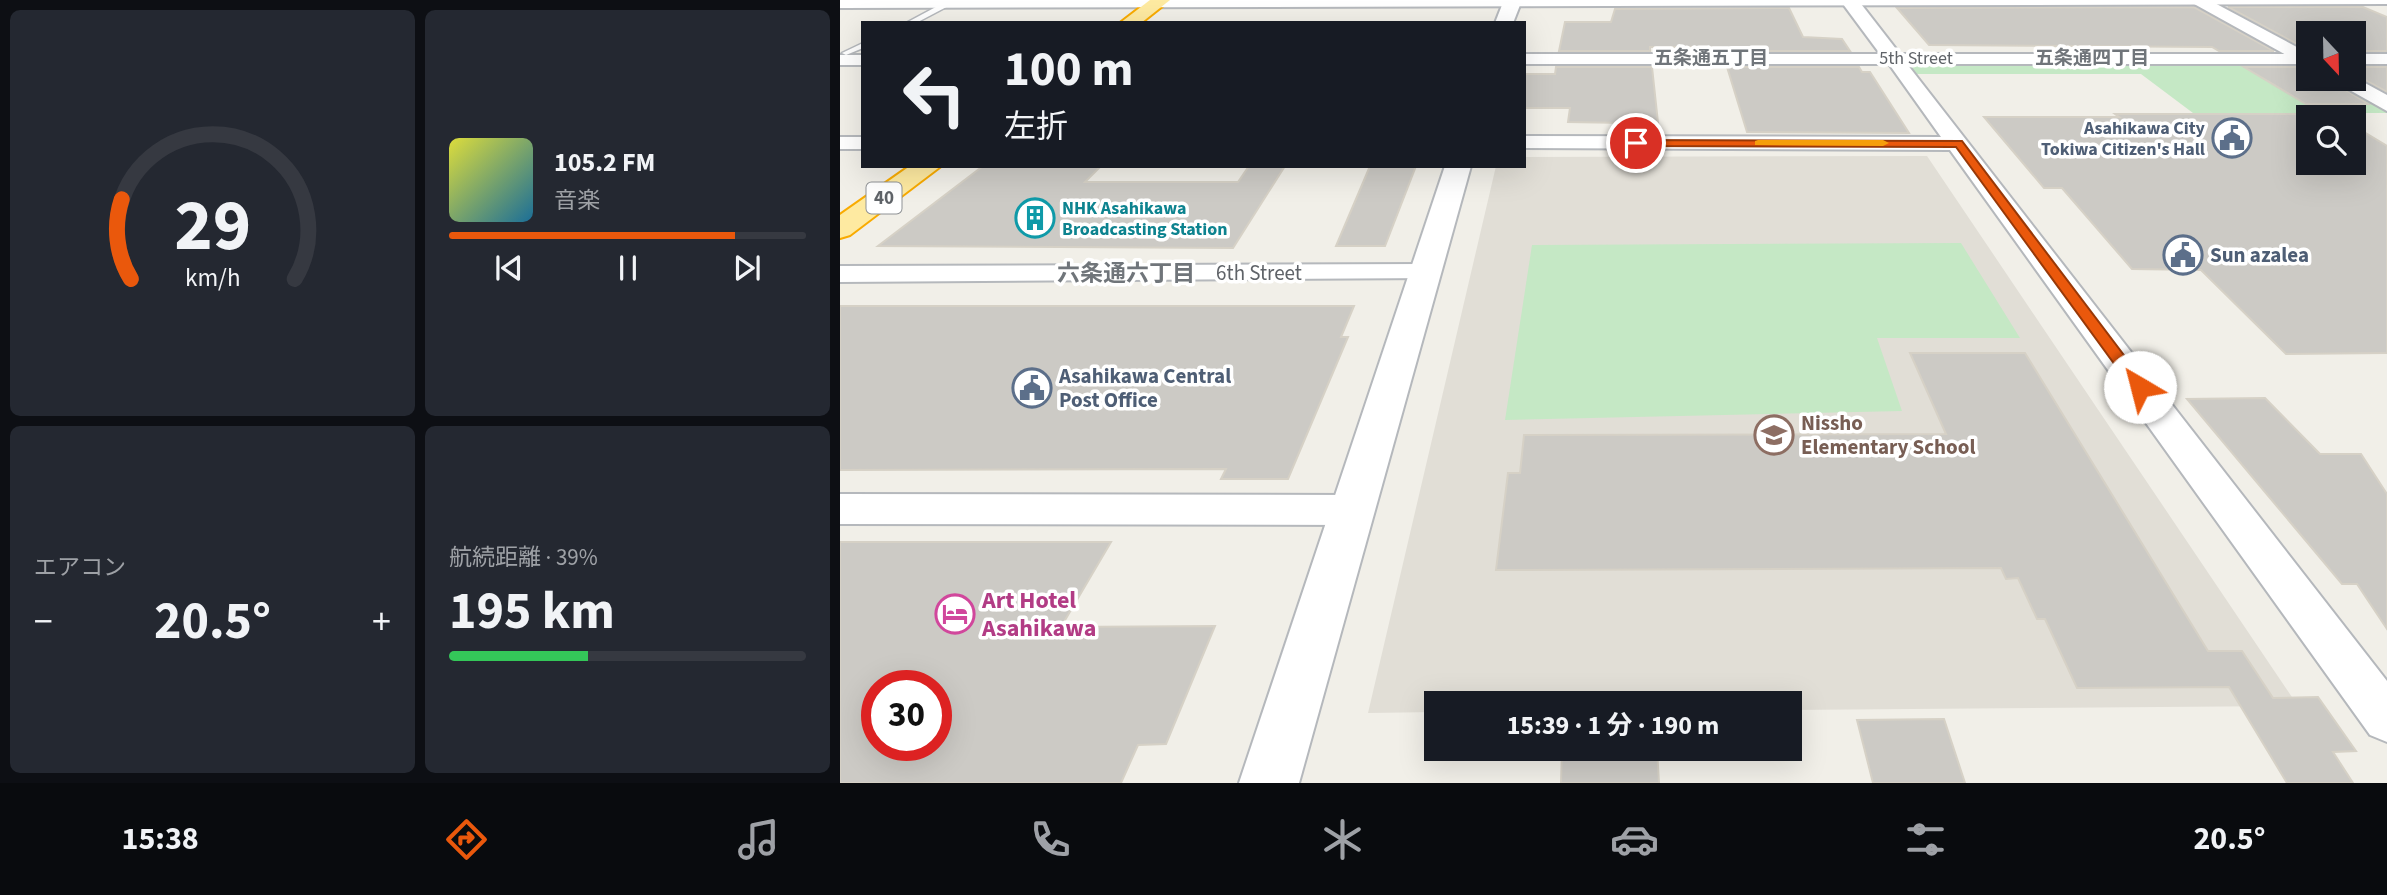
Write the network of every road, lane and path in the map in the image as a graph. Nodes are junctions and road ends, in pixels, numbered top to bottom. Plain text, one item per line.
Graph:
1 (1849, 0) edge
2 (2196, 0) edge
3 (2387, 0) edge
4 (1160, 1) edge
5 (1513, 1) edge
6 (840, 3) edge
7 (950, 4) junction
8 (914, 21) edge
9 (1132, 21) edge
10 (1505, 21) edge
11 (2296, 54) edge
12 (1893, 58) junction
13 (1526, 59) edge
14 (2366, 59) edge
15 (2387, 59) edge
16 (2296, 60) edge
17 (2363, 91) edge
18 (2387, 104) edge
19 (1526, 142) edge
20 (840, 144) edge
21 (861, 144) edge
22 (1959, 144) junction
23 (925, 168) edge
24 (1457, 168) edge
25 (840, 229) edge
26 (1426, 272) junction
27 (840, 274) edge
28 (840, 509) edge
29 (1354, 510) junction
30 (2387, 719) edge
31 (1269, 783) edge

1 - 2 street
1 - 5 street
1 - 12 street
2 - 3 street
2 - 11 street
4 - 5 street
4 - 7 street
4 - 9 highway
5 - 10 street
6 - 7 street
7 - 8 lane
12 - 13 street, 5th Street
12 - 16 street, 5th Street
12 - 22 street
14 - 15 street
17 - 18 street
19 - 22 street
20 - 21 street
22 - 30 street
23 - 25 highway, 40
24 - 26 street
26 - 27 street, 6th Street
26 - 29 street
28 - 29 street
29 - 31 street

